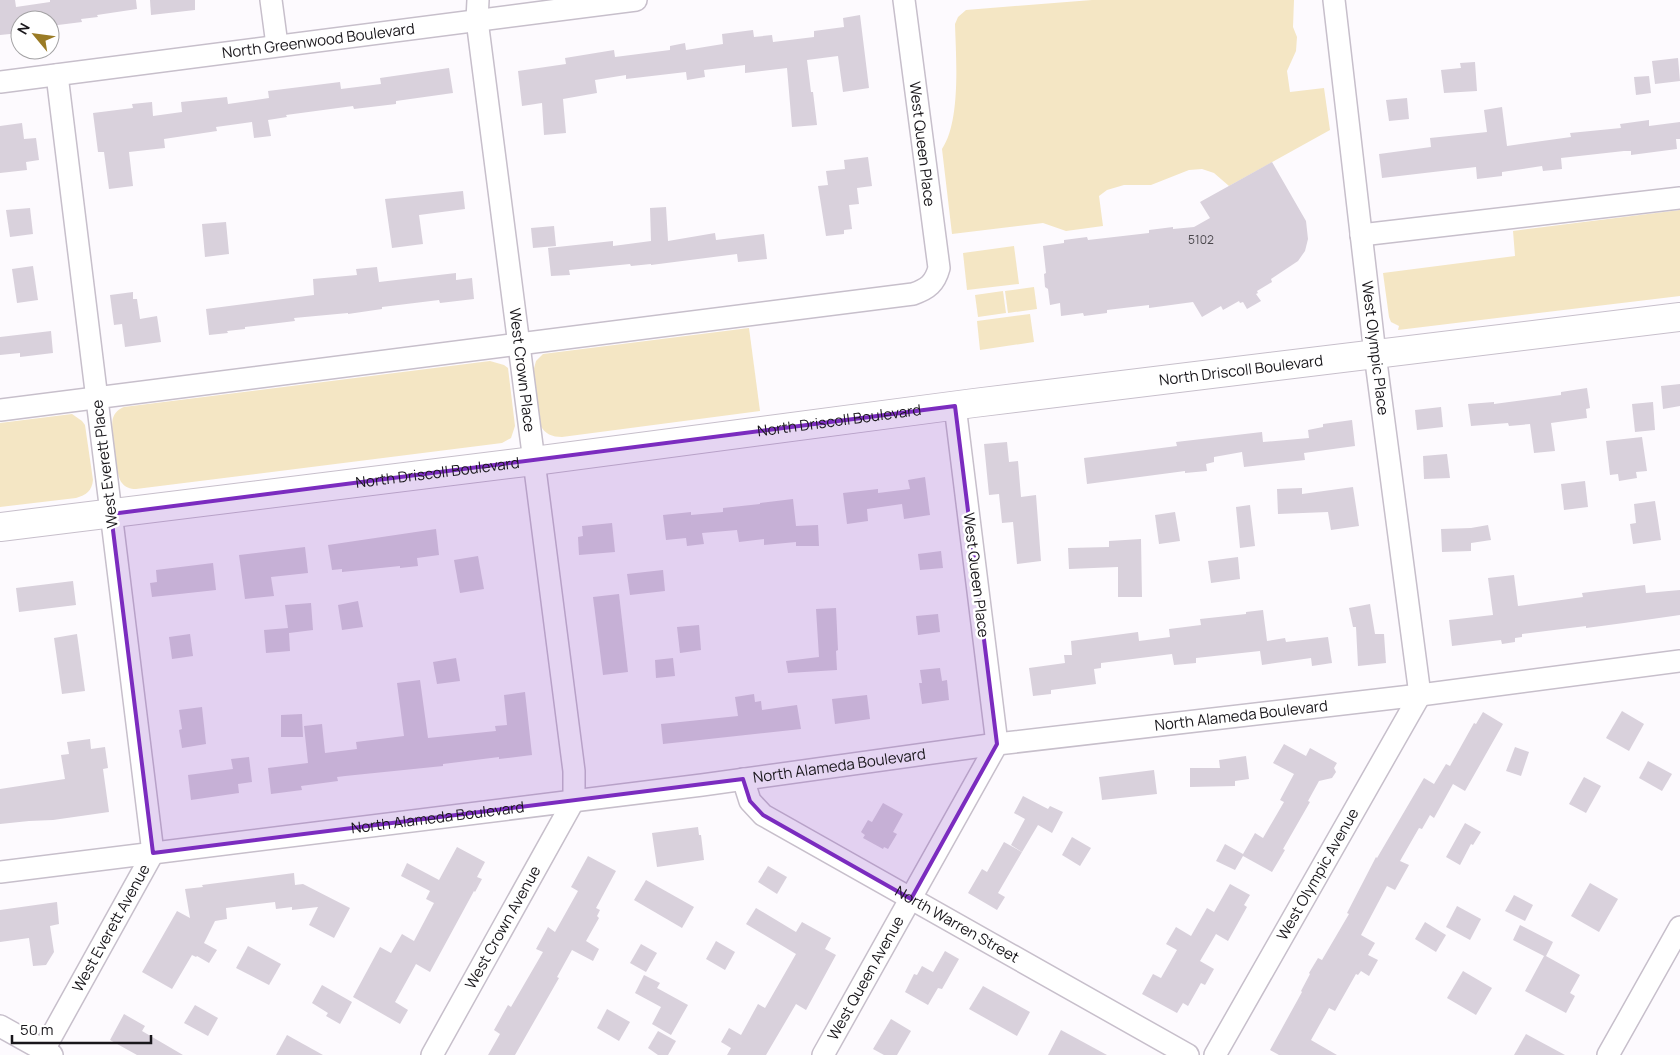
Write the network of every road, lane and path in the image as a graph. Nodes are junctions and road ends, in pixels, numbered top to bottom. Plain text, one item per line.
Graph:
1 (271, 0) edge
2 (636, 0) edge
3 (904, 0) edge
4 (1334, 0) edge
5 (477, 10) edge
6 (276, 45) junction
7 (57, 75) junction
8 (0, 82) edge
9 (1680, 198) edge
10 (1362, 235) junction
11 (1680, 317) edge
12 (518, 343) junction
13 (1376, 354) junction
14 (98, 398) junction
15 (955, 406) junction
16 (0, 410) edge
17 (534, 461) junction
18 (111, 514) junction
19 (0, 527) edge
20 (1680, 661) edge
21 (1420, 695) junction
22 (997, 744) junction
23 (743, 779) junction
24 (574, 800) junction
25 (152, 853) junction
26 (0, 872) edge
27 (911, 899) junction
28 (1680, 927) edge
29 (0, 1026) edge
30 (45, 1053) edge
31 (432, 1055) edge
32 (823, 1055) edge
33 (1188, 1055) edge
34 (1215, 1055) edge
35 (1608, 1055) edge

1 - 6 street
2 - 5 street, North Greenwood Boulevard
3 - 12 street, West Queen Place
4 - 10 street, West Olympic Place
5 - 6 street, North Greenwood Boulevard
5 - 12 street, West Crown Place
6 - 7 street, North Greenwood Boulevard
7 - 8 street, North Greenwood Boulevard
7 - 14 street, West Everett Place
9 - 10 street
10 - 13 street, West Olympic Place
11 - 13 main road, North Driscoll Boulevard
12 - 14 street
12 - 17 street, West Crown Place
13 - 15 main road, North Driscoll Boulevard
13 - 21 street, West Olympic Place
14 - 16 street
14 - 18 street, West Everett Place
15 - 17 main road, North Driscoll Boulevard
15 - 22 street, West Queen Place
17 - 18 main road, North Driscoll Boulevard
17 - 24 street, West Crown Place
18 - 19 main road, North Driscoll Boulevard
18 - 25 street, West Everett Place
20 - 21 street, North Alameda Boulevard
21 - 22 street, North Alameda Boulevard
21 - 34 street, West Olympic Avenue
22 - 23 street, North Alameda Boulevard
22 - 27 street, West Queen Avenue
23 - 24 street, North Alameda Boulevard
23 - 27 street, North Warren Street
24 - 25 street, North Alameda Boulevard
24 - 31 street, West Crown Avenue
25 - 26 street, North Alameda Boulevard
25 - 30 street, West Everett Avenue
27 - 32 street, West Queen Avenue
27 - 33 street, North Warren Street
28 - 35 street
29 - 30 street

